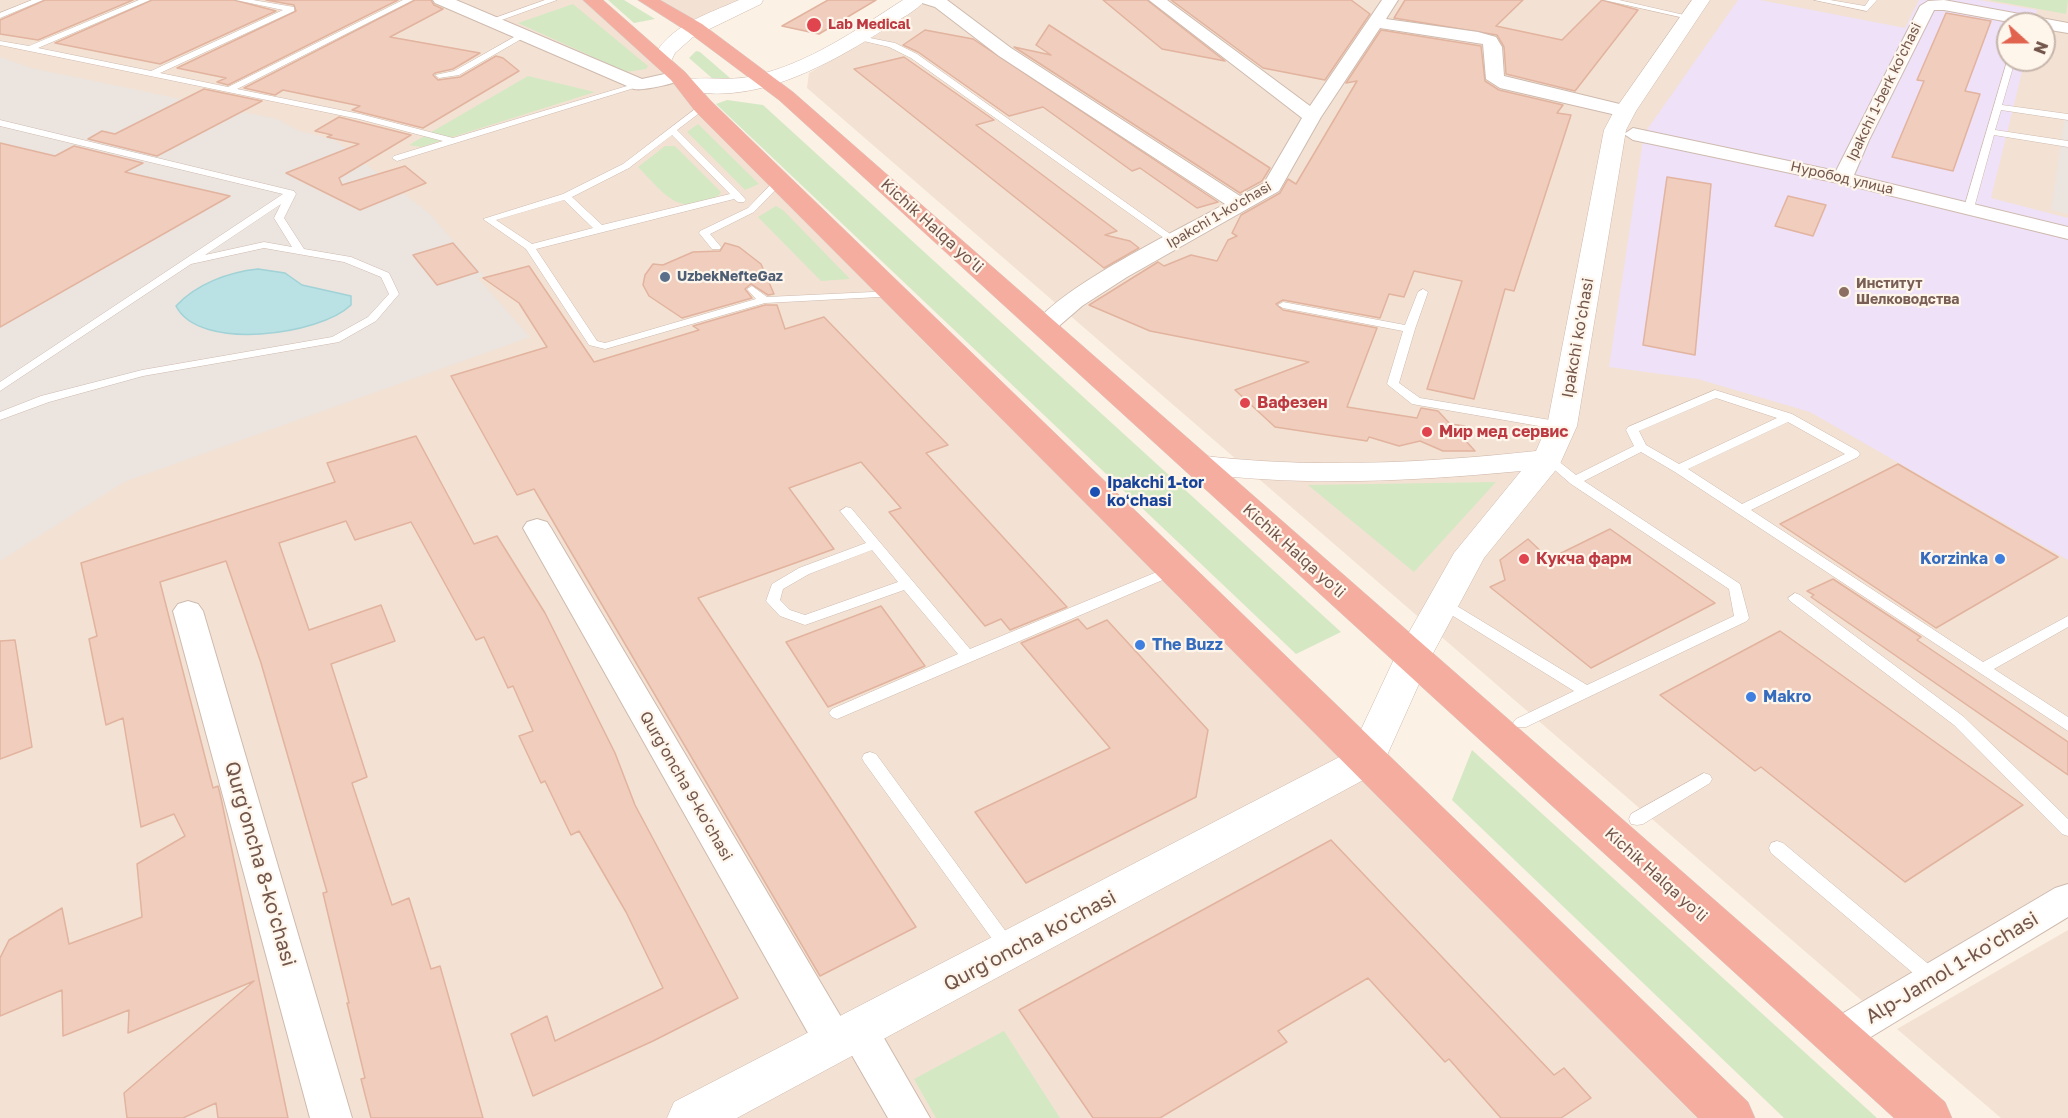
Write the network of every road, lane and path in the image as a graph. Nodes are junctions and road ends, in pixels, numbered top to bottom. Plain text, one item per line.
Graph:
1 (39, 0) edge
2 (146, 0) edge
3 (240, 0) edge
4 (409, 0) edge
5 (441, 0) edge
6 (553, 0) edge
7 (592, 0) edge
8 (647, 0) edge
9 (754, 0) edge
10 (916, 0) edge
11 (928, 0) edge
12 (1157, 0) edge
13 (1608, 0) edge
14 (1818, 0) edge
15 (1873, 0) edge
16 (1695, 8) edge
17 (1379, 10) edge
18 (0, 16) edge
19 (1996, 16) edge
20 (493, 20) junction
21 (695, 28) junction
22 (526, 34) junction
23 (858, 37) junction
24 (0, 43) edge
25 (27, 50) junction
26 (662, 60) junction
27 (2007, 72) edge
28 (150, 75) junction
29 (439, 75) dead end
30 (768, 81) junction
31 (640, 85) junction
32 (690, 89) junction
33 (227, 91) junction
34 (1997, 107) junction
35 (1312, 117) junction
36 (2068, 117) edge
37 (0, 123) edge
38 (1624, 125) junction
39 (673, 131) junction
40 (1990, 132) junction
41 (452, 141) junction
42 (2068, 144) edge
43 (397, 158) dead end
44 (1843, 178) junction
45 (779, 181) junction
46 (291, 193) junction
47 (736, 195) junction
48 (566, 196) junction
49 (1240, 205) junction
50 (1969, 208) junction
51 (751, 210) junction
52 (600, 229) junction
53 (2068, 232) edge
54 (1175, 241) junction
55 (716, 247) dead end
56 (530, 248) junction
57 (300, 251) junction
58 (191, 261) junction
59 (752, 289) dead end
60 (1423, 292) dead end
61 (894, 294) junction
62 (764, 300) junction
63 (1283, 305) dead end
64 (1044, 327) junction
65 (1409, 329) junction
66 (0, 387) edge
67 (0, 416) edge
68 (1788, 417) junction
69 (1562, 426) junction
70 (1641, 447) junction
71 (1548, 459) junction
72 (1197, 464) junction
73 (1679, 470) junction
74 (1575, 481) junction
75 (1741, 510) junction
76 (846, 511) dead end
77 (537, 528) dead end
78 (873, 545) junction
79 (1174, 570) junction
80 (906, 584) junction
81 (1795, 598) dead end
82 (1442, 603) junction
83 (188, 611) dead end
84 (2068, 621) edge
85 (968, 656) junction
86 (1413, 657) junction
87 (1983, 669) junction
88 (1587, 692) junction
89 (837, 713) dead end
90 (2067, 722) edge
91 (1521, 723) dead end
92 (870, 758) dead end
93 (1366, 761) junction
94 (1704, 779) dead end
95 (1637, 819) dead end
96 (2068, 829) edge
97 (1777, 848) dead end
98 (2068, 899) edge
99 (1010, 951) junction
100 (1932, 978) junction
101 (847, 1037) junction
102 (1837, 1037) junction
103 (332, 1118) edge
104 (692, 1118) edge
105 (910, 1118) edge
106 (1731, 1118) edge
107 (1928, 1118) edge

1 - 18 lane
2 - 25 lane
3 - 28 lane
4 - 33 lane
5 - 20 street
6 - 20 lane
7 - 26 highway
8 - 21 highway, Kichik Halqa yo'li
9 - 21 main road
10 - 23 main road
11 - 49 street
12 - 35 street
13 - 16 lane
14 - 15 lane
16 - 38 main road, Ipakchi ko'chasi
17 - 35 street, Ipakchi 1-ko'chasi
17 - 38 street, Нуробод улица
19 - 44 street, Ipakchi 1-berk ko'chasi
20 - 22 street
21 - 26 main road
21 - 30 highway, Kichik Halqa yo'li
22 - 29 lane
22 - 31 street
23 - 30 main road
23 - 54 lane
24 - 25 lane
25 - 28 lane
26 - 32 highway
27 - 34 lane
28 - 33 lane
30 - 32 main road
30 - 64 highway, Kichik Halqa yo'li
31 - 32 street
31 - 41 lane
32 - 39 lane
32 - 45 highway
33 - 41 lane
34 - 36 lane
34 - 40 lane
35 - 49 street, Ipakchi 1-ko'chasi
37 - 46 lane
38 - 44 street, Нуробод улица
38 - 69 main road, Ipakchi ko'chasi
39 - 47 lane
39 - 48 lane
40 - 42 lane
40 - 50 lane
41 - 43 lane
44 - 50 street, Нуробод улица
45 - 51 lane
45 - 61 highway
46 - 57 lane
46 - 58 lane
47 - 51 lane
47 - 52 lane
48 - 52 lane
48 - 56 lane
49 - 54 street, Ipakchi 1-ko'chasi
50 - 53 street, Нуробод улица
51 - 55 lane
52 - 56 lane
54 - 64 street, Ipakchi 1-ko'chasi
56 - 62 lane
57 - 58 lane
57 - 67 lane
58 - 66 lane
59 - 62 lane
60 - 65 lane
61 - 62 lane
61 - 79 highway
63 - 65 lane
64 - 72 highway, Kichik Halqa yo'li
65 - 69 lane
68 - 70 lane
68 - 73 lane
68 - 75 lane
69 - 71 main road, Ipakchi ko'chasi
70 - 73 lane
70 - 74 lane
71 - 72 main road
71 - 74 lane
71 - 82 main road, Ipakchi ko'chasi
72 - 86 highway, Kichik Halqa yo'li
73 - 75 lane
74 - 88 lane
75 - 87 lane
76 - 78 lane
77 - 101 street, Qurg'oncha 9-ko'chasi
78 - 80 lane
78 - 80 lane
79 - 85 lane
79 - 93 highway
80 - 85 lane
81 - 96 lane
82 - 86 main road, Ipakchi ko'chasi
82 - 88 lane
83 - 103 street, Qurg'oncha 8-ko'chasi
84 - 87 lane
85 - 89 lane
86 - 93 main road, Ipakchi ko'chasi
86 - 102 highway, Kichik Halqa yo'li
87 - 90 lane
88 - 91 lane
92 - 99 lane
93 - 99 main road, Qurg'oncha ko'chasi
93 - 106 highway
94 - 95 lane
97 - 100 lane
98 - 100 street, Alp-Jamol 1-ko'chasi
99 - 101 main road, Qurg'oncha ko'chasi
100 - 102 street, Alp-Jamol 1-ko'chasi
101 - 104 main road, Qurg'oncha ko'chasi
101 - 105 street, Qurg'oncha 9-ko'chasi
102 - 107 highway, Kichik Halqa yo'li

